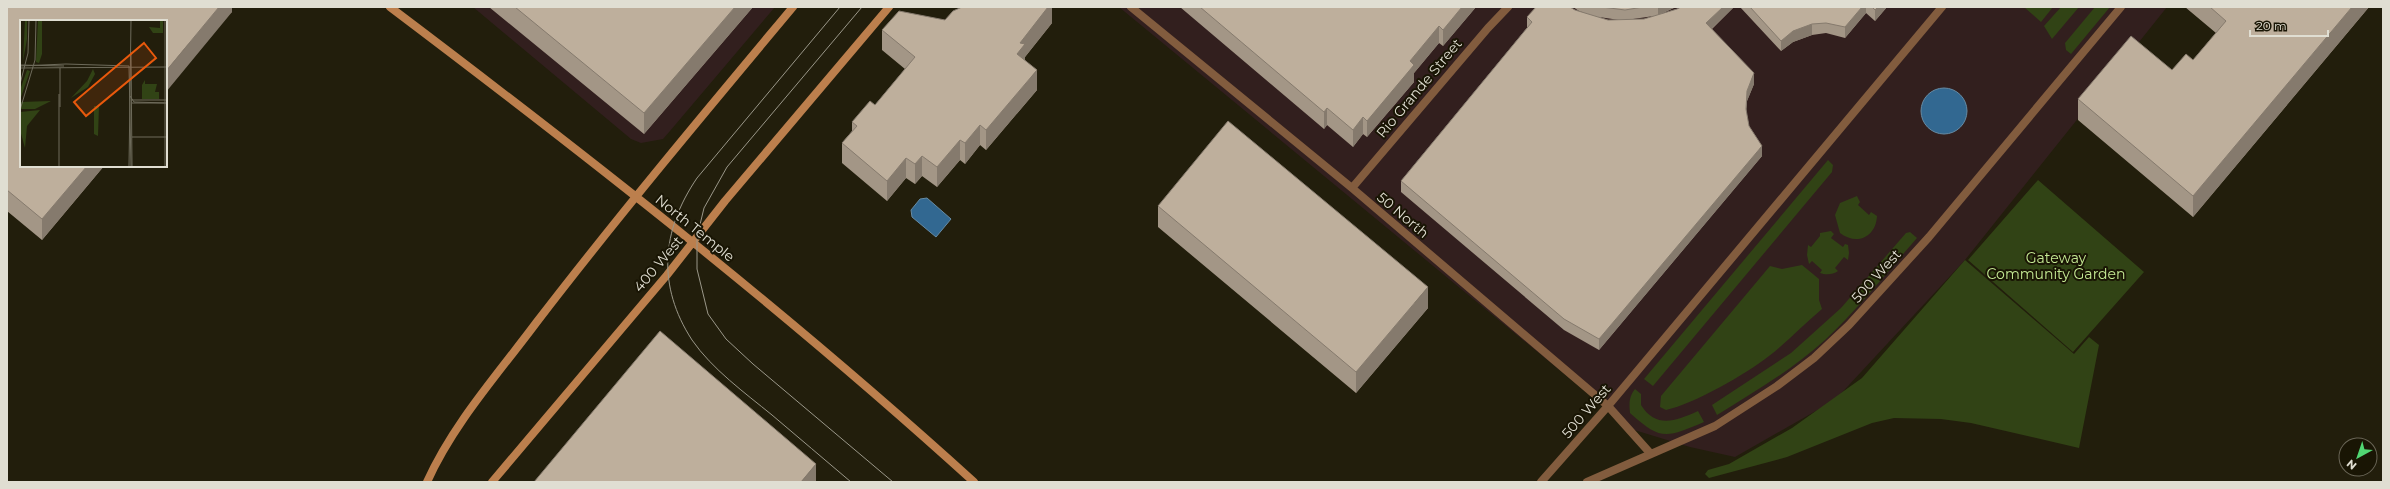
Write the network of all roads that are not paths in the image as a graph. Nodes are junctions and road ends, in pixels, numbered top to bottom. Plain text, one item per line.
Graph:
1 (390, 7) edge
2 (794, 7) edge
3 (889, 7) edge
4 (1131, 7) edge
5 (1508, 7) edge
6 (1942, 7) edge
7 (2121, 7) edge
8 (1352, 188) junction
9 (636, 196) junction
10 (694, 242) junction
11 (1608, 406) junction
12 (1650, 453) junction
13 (427, 482) edge
14 (492, 482) edge
15 (974, 482) edge
16 (1541, 482) edge
17 (1587, 482) edge

1 - 9 street, North Temple
2 - 9 street
3 - 10 street, 400 West
4 - 8 street, 50 North
5 - 8 street, Rio Grande Street
6 - 11 street, 500 West
7 - 12 street, 500 West
8 - 11 street, 50 North
9 - 10 street, North Temple
9 - 13 street
10 - 14 street, 400 West
10 - 15 street, North Temple
11 - 12 street, 50 North
11 - 16 street, 500 West
12 - 17 street, 500 West

